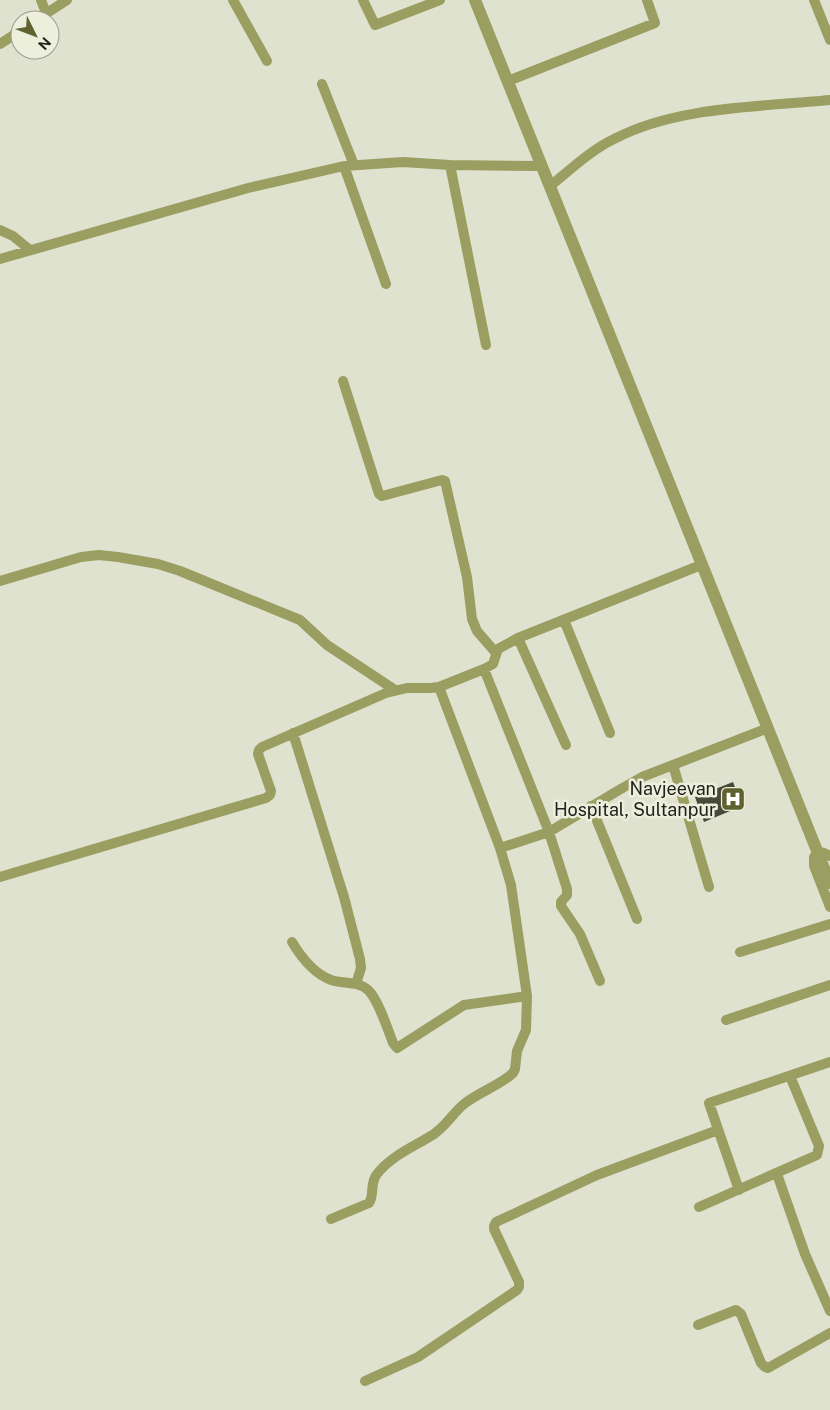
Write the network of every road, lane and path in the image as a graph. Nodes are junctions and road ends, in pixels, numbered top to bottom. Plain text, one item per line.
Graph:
1 (67, 0) edge
2 (233, 0) edge
3 (363, 0) edge
4 (440, 0) edge
5 (475, 0) edge
6 (647, 0) edge
7 (814, 0) edge
8 (51, 10) edge
9 (830, 40) edge
10 (267, 61) dead end
11 (508, 81) junction
12 (322, 84) dead end
13 (830, 100) edge
14 (450, 165) junction
15 (349, 166) junction
16 (542, 166) junction
17 (550, 186) junction
18 (0, 230) edge
19 (30, 250) junction
20 (0, 259) edge
21 (386, 284) dead end
22 (486, 345) dead end
23 (343, 380) dead end
24 (701, 564) junction
25 (0, 581) edge
26 (564, 620) junction
27 (518, 638) junction
28 (496, 653) junction
29 (484, 669) junction
30 (439, 686) junction
31 (395, 690) junction
32 (768, 728) junction
33 (293, 733) junction
34 (610, 733) dead end
35 (566, 745) dead end
36 (673, 765) junction
37 (592, 806) junction
38 (549, 832) junction
39 (500, 848) junction
40 (824, 858) edge
41 (0, 877) edge
42 (830, 883) edge
43 (709, 887) dead end
44 (830, 907) edge
45 (637, 919) dead end
46 (830, 924) edge
47 (292, 942) dead end
48 (740, 952) dead end
49 (600, 981) dead end
50 (356, 984) junction
51 (830, 985) edge
52 (527, 996) junction
53 (726, 1020) dead end
54 (830, 1062) edge
55 (790, 1076) junction
56 (718, 1130) junction
57 (777, 1174) junction
58 (739, 1190) junction
59 (699, 1207) dead end
60 (331, 1219) dead end
61 (830, 1311) edge
62 (698, 1326) dead end
63 (830, 1333) edge
64 (365, 1381) dead end

1 - 8 street
2 - 10 street
3 - 4 street
5 - 11 street
6 - 11 street
7 - 9 street
11 - 16 street
12 - 15 street
13 - 17 street
14 - 15 street
14 - 16 street
14 - 22 street
15 - 19 street
15 - 21 street
16 - 17 street
17 - 24 street
18 - 19 street
19 - 20 street
23 - 28 street
24 - 26 street
24 - 32 street
25 - 31 street
26 - 27 street
26 - 34 street
27 - 28 street
27 - 35 street
28 - 29 street
29 - 30 street
29 - 38 street
30 - 31 street
30 - 39 street
31 - 33 street
32 - 36 street
32 - 40 street
33 - 41 street
33 - 50 street
36 - 37 street
36 - 43 street
37 - 38 street
37 - 45 street
38 - 39 street
38 - 49 street
39 - 52 street
40 - 42 street
40 - 44 street
46 - 48 street
47 - 50 street
50 - 52 street
51 - 53 street
52 - 60 street
54 - 55 street
55 - 56 street
55 - 57 street
56 - 58 street
56 - 64 street
57 - 58 street
57 - 61 street
58 - 59 street
62 - 63 street

